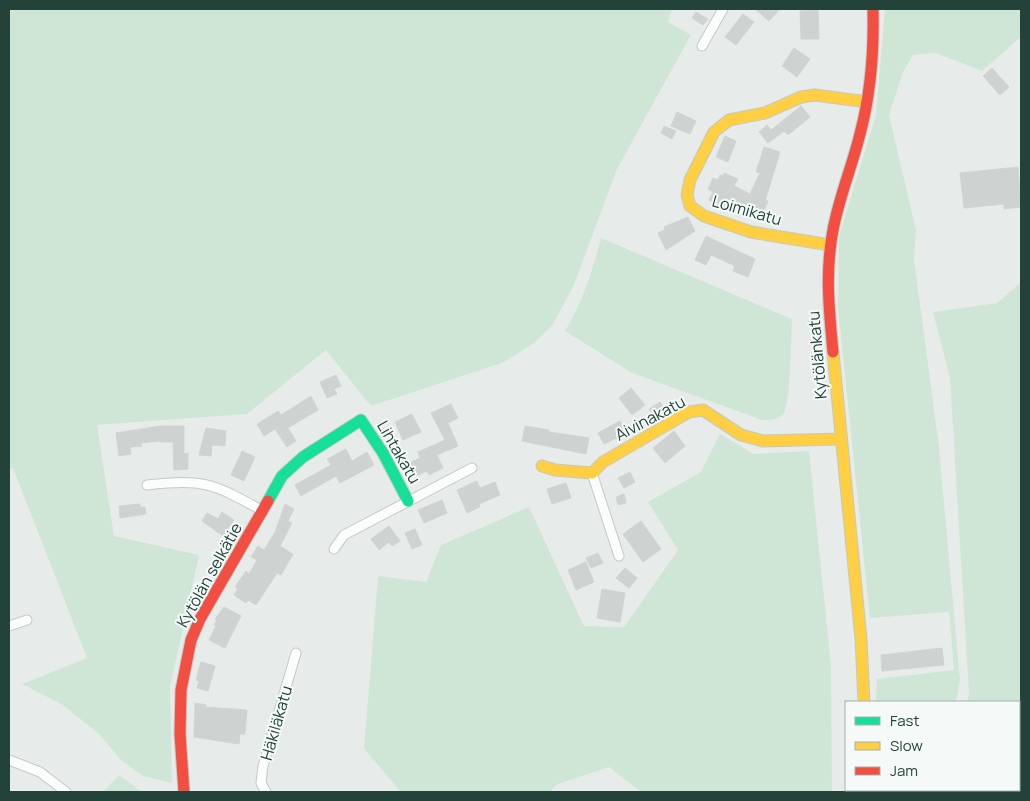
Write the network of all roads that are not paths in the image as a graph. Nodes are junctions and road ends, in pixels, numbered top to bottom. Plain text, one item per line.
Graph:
1 (723, 9) edge
2 (873, 9) edge
3 (702, 46) dead end
4 (867, 102) junction
5 (830, 245) junction
6 (361, 420) joint
7 (841, 439) junction
8 (542, 466) dead end
9 (472, 468) dead end
10 (592, 473) junction
11 (147, 485) dead end
12 (408, 501) junction
13 (263, 511) junction
14 (334, 549) dead end
15 (619, 556) dead end
16 (27, 620) dead end
17 (9, 626) edge
18 (296, 653) dead end
19 (864, 701) edge
20 (9, 760) edge
21 (66, 792) edge
22 (184, 792) edge
23 (266, 792) edge

1 - 3 street
2 - 4 street, Kytölänkatu
4 - 5 street, Kytölänkatu
4 - 5 street, Loimikatu
5 - 7 street, Kytölänkatu
6 - 12 street, Lihtakatu
6 - 13 street, Kytölän selkätie
7 - 10 street, Aivinakatu
7 - 19 street, Kytölänkatu
8 - 10 street
9 - 12 street, Lihtakatu
10 - 15 street
11 - 13 street
12 - 14 street, Lihtakatu
13 - 22 street, Kytölän selkätie
16 - 17 street
18 - 23 street, Häkiläkatu
20 - 21 street

